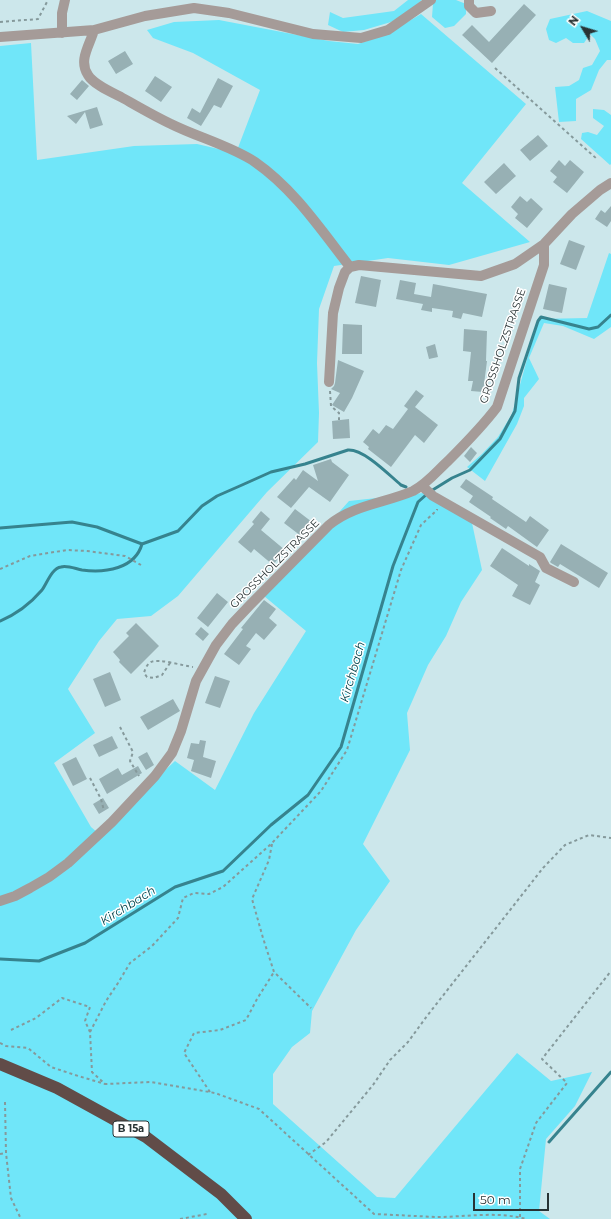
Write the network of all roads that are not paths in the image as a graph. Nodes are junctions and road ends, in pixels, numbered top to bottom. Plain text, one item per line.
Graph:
1 (65, 0) edge
2 (431, 0) edge
3 (469, 0) edge
4 (491, 11) dead end
5 (94, 30) junction
6 (62, 33) junction
7 (0, 37) edge
8 (611, 183) edge
9 (544, 244) junction
10 (350, 267) junction
11 (329, 382) road end
12 (422, 486) junction
13 (574, 582) dead end
14 (0, 900) edge
15 (0, 1064) edge
16 (246, 1219) edge

1 - 6 street
2 - 5 street
3 - 4 street
5 - 6 street
5 - 10 street
6 - 7 street
8 - 9 street
9 - 10 street
9 - 12 street, GROSSHOLZSTRASSE
10 - 11 street
12 - 13 street
12 - 14 street, GROSSHOLZSTRASSE
15 - 16 highway, B 15a

